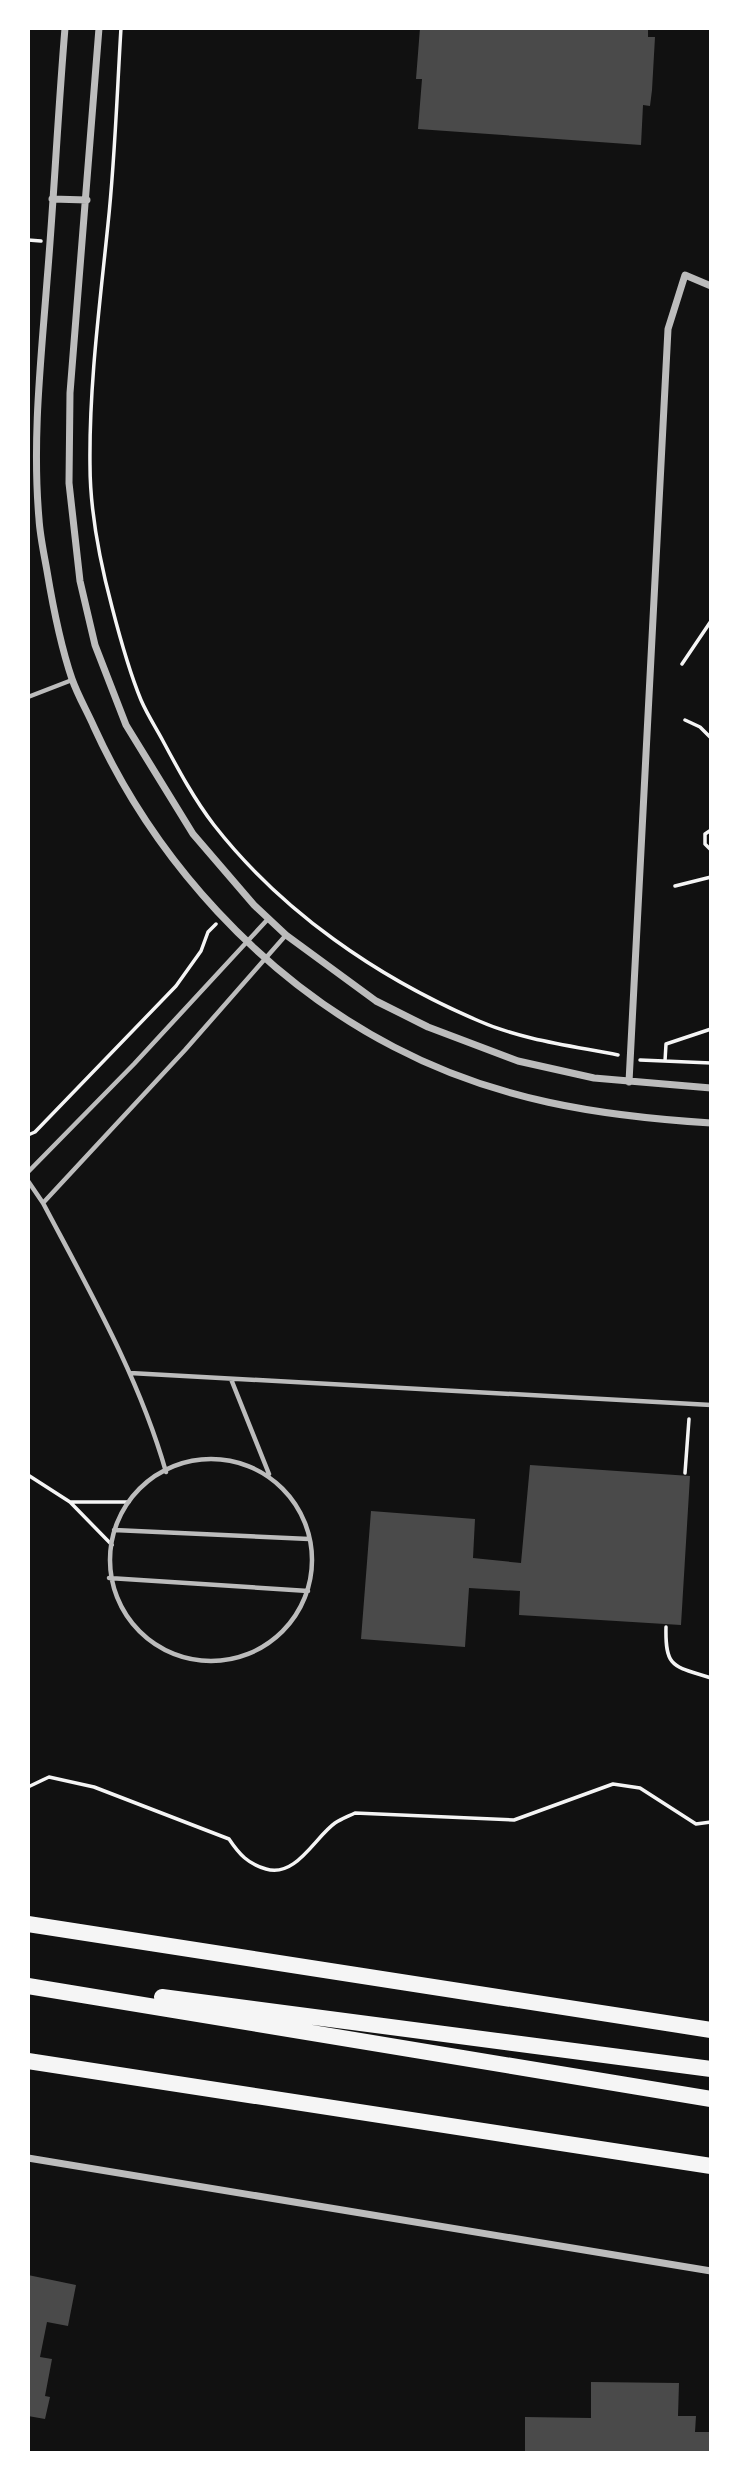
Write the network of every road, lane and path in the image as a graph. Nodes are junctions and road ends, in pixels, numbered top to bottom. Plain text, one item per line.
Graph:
1 (65, 28) edge
2 (99, 28) edge
3 (121, 28) edge
4 (52, 198) junction
5 (87, 200) junction
6 (28, 240) edge
7 (50, 242) junction
8 (83, 245) junction
9 (105, 247) junction
10 (711, 286) edge
11 (711, 621) edge
12 (682, 664) dead end
13 (72, 680) junction
14 (28, 697) edge
15 (685, 720) dead end
16 (711, 736) edge
17 (711, 744) edge
18 (711, 830) edge
19 (711, 850) edge
20 (261, 876) junction
21 (711, 877) edge
22 (675, 886) dead end
23 (244, 894) junction
24 (223, 916) junction
25 (268, 918) junction
26 (286, 935) junction
27 (247, 941) junction
28 (266, 958) junction
29 (711, 1029) edge
30 (631, 1058) junction
31 (665, 1061) junction
32 (711, 1063) edge
33 (629, 1082) junction
34 (711, 1088) edge
35 (711, 1123) edge
36 (28, 1135) edge
37 (28, 1172) edge
38 (28, 1181) edge
39 (43, 1203) junction
40 (131, 1373) junction
41 (230, 1378) junction
42 (711, 1405) edge
43 (689, 1419) dead end
44 (166, 1472) junction
45 (685, 1473) dead end
46 (28, 1475) edge
47 (269, 1475) junction
48 (70, 1502) junction
49 (129, 1502) junction
50 (114, 1530) junction
51 (309, 1539) junction
52 (112, 1545) junction
53 (109, 1578) junction
54 (308, 1591) junction
55 (666, 1627) dead end
56 (711, 1678) edge
57 (28, 1787) edge
58 (711, 1822) edge
59 (28, 1924) edge
60 (28, 1980) edge
61 (28, 1986) edge
62 (711, 2030) edge
63 (28, 2061) edge
64 (711, 2069) edge
65 (711, 2099) edge
66 (28, 2158) edge
67 (711, 2166) edge
68 (711, 2271) edge

1 - 4 street
2 - 5 street
3 - 9 path
4 - 5 street
4 - 7 street
5 - 8 street
6 - 7 path
7 - 13 street
8 - 9 path
8 - 23 street
9 - 20 path
10 - 30 street
11 - 12 path
13 - 14 lane
13 - 24 street
15 - 16 path
16 - 17 path
18 - 19 path
20 - 23 path
20 - 30 path
21 - 22 path
23 - 25 street
24 - 27 street
24 - 36 path
25 - 26 street
25 - 27 lane
26 - 28 lane
26 - 33 street
27 - 28 street
27 - 37 lane
28 - 35 street
28 - 39 lane
29 - 31 path
30 - 31 path
30 - 33 street
31 - 32 path
33 - 34 street
38 - 39 lane
39 - 40 lane
40 - 41 lane
40 - 44 lane
41 - 42 lane
41 - 47 lane
43 - 45 path
44 - 47 lane
44 - 49 lane
46 - 48 path
47 - 51 lane
48 - 49 path
48 - 52 path
49 - 50 lane
50 - 51 lane
50 - 52 lane
51 - 54 lane
52 - 53 lane
53 - 54 lane
53 - 54 lane
55 - 56 path
57 - 58 path
59 - 62 highway
60 - 64 highway
61 - 65 highway
63 - 67 highway
66 - 68 street

